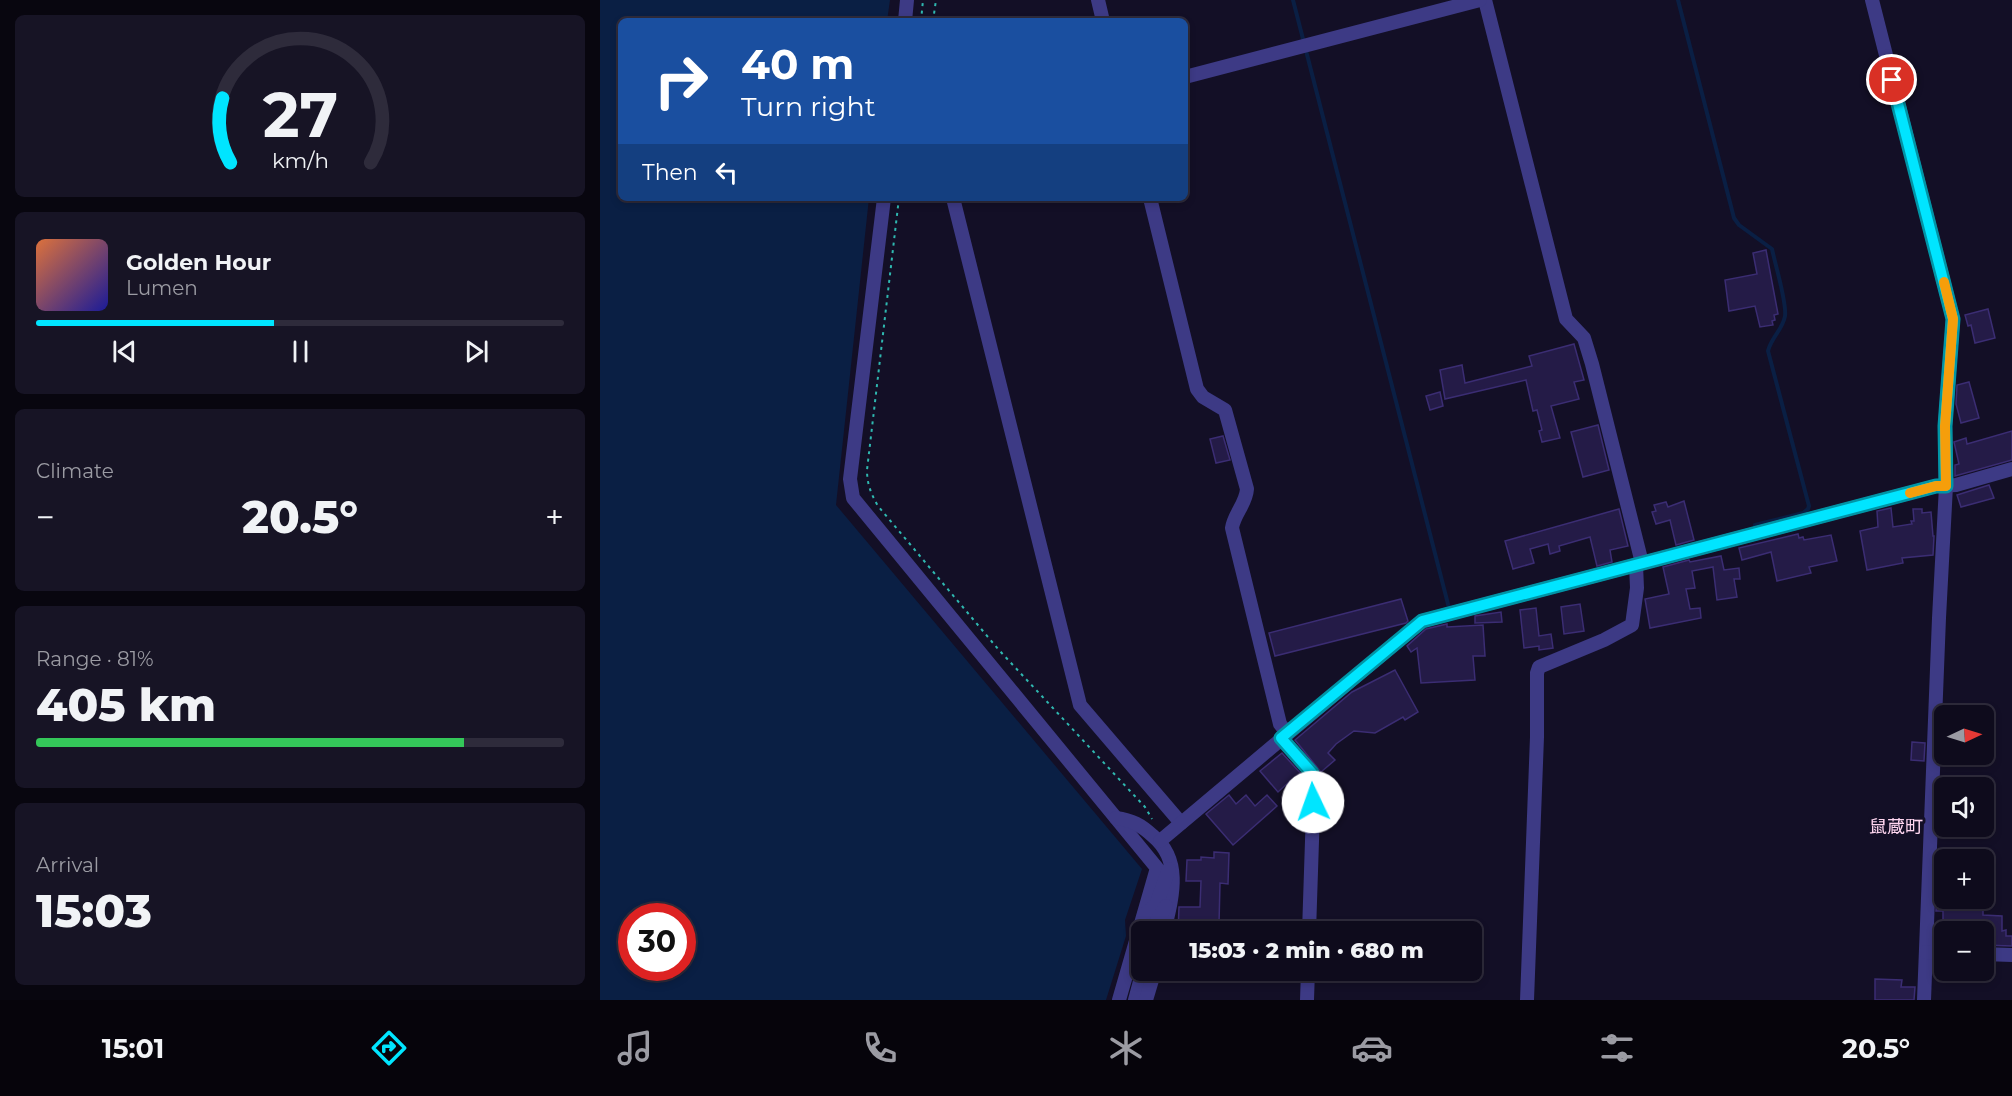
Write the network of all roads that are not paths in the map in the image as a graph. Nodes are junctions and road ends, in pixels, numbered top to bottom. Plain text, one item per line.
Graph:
1 (907, 0) edge
2 (1098, 0) edge
3 (1483, 0) edge
4 (1872, 0) edge
5 (904, 18) edge
6 (1102, 18) edge
7 (1188, 75) edge
8 (884, 201) edge
9 (954, 201) edge
10 (1151, 201) edge
11 (2012, 469) edge
12 (1946, 486) junction
13 (1639, 564) junction
14 (1284, 735) junction
15 (1116, 818) junction
16 (1168, 831) junction
17 (1172, 861) junction
18 (1174, 893) junction
19 (1144, 915) junction
20 (1157, 921) edge
21 (1167, 921) edge
22 (1309, 921) edge
23 (1926, 952) junction
24 (1934, 952) edge
25 (1994, 954) edge
26 (2012, 955) edge
27 (1140, 981) edge
28 (1152, 981) edge
29 (1308, 981) edge
30 (1119, 1000) edge
31 (1135, 1000) edge
32 (1146, 1000) edge
33 (1307, 1000) edge
34 (1527, 1000) edge
35 (1924, 1000) edge

1 - 5 street
2 - 6 street
3 - 7 street
3 - 13 street
4 - 12 street
8 - 15 street
9 - 16 street
10 - 14 street
11 - 12 street
12 - 13 street
12 - 23 street
13 - 14 street
13 - 34 street
14 - 16 street
14 - 22 street
15 - 16 street
15 - 19 street
16 - 17 street
17 - 18 street
17 - 19 street
18 - 20 street
18 - 21 street
19 - 30 street
23 - 24 street
23 - 35 street
25 - 26 street
27 - 31 street
28 - 32 street
29 - 33 street

